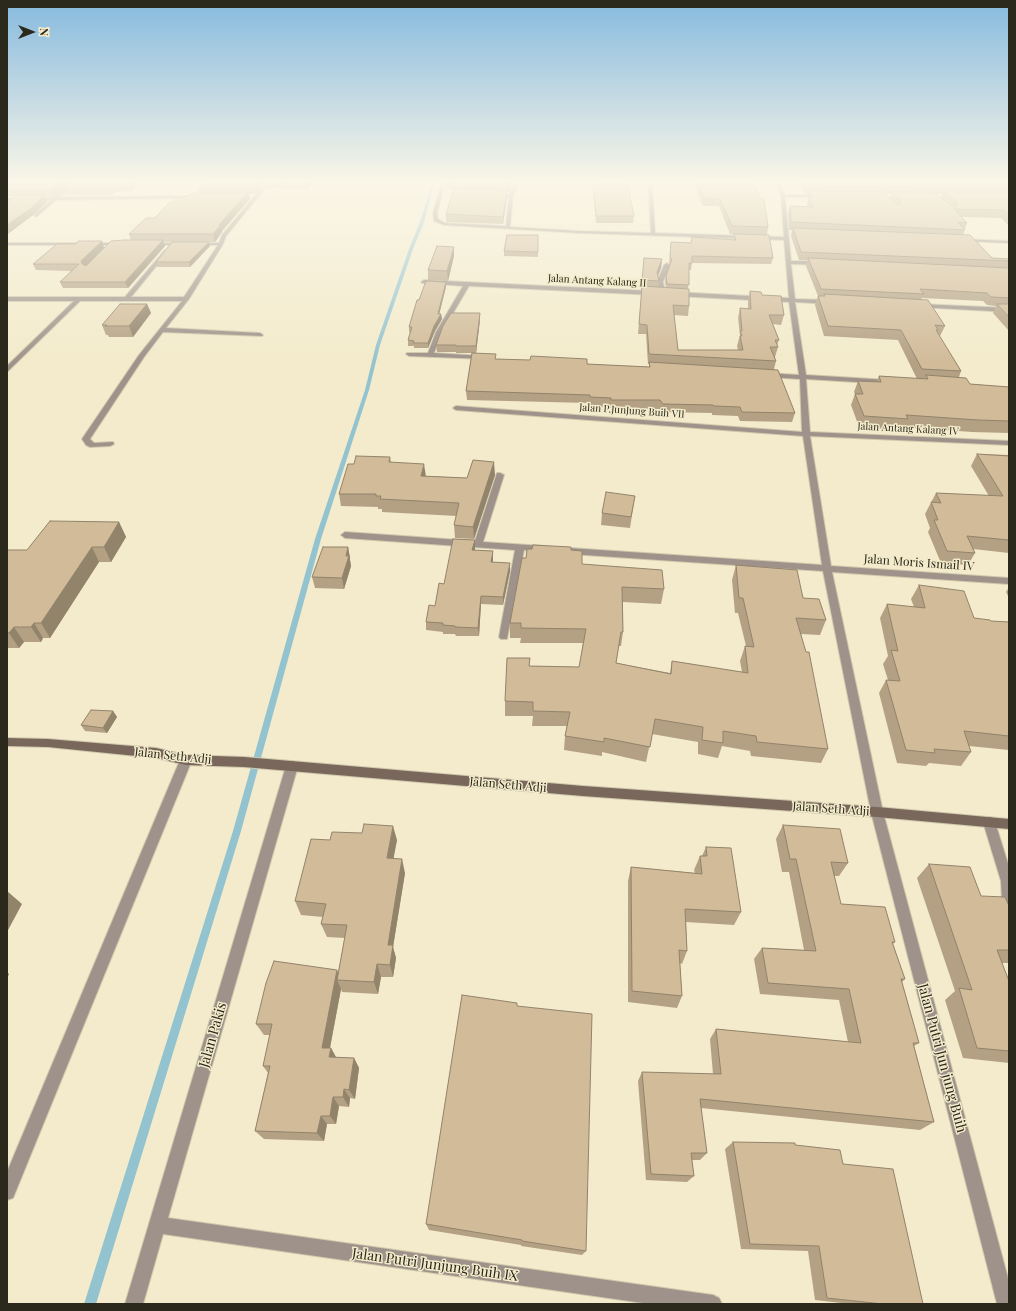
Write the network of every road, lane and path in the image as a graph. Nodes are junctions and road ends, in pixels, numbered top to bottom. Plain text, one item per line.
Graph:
1 (222, 241) edge
2 (788, 241) edge
3 (987, 241) edge
4 (1009, 242) edge
5 (7, 244) edge
6 (63, 244) junction
7 (112, 244) junction
8 (127, 244) edge
9 (142, 244) edge
10 (171, 244) junction
11 (221, 244) junction
12 (108, 249) edge
13 (53, 252) edge
14 (788, 262) junction
15 (827, 264) edge
16 (667, 265) dead end
17 (424, 282) edge
18 (467, 284) junction
19 (662, 294) junction
20 (7, 299) edge
21 (79, 299) junction
22 (127, 299) junction
23 (186, 299) junction
24 (792, 301) junction
25 (838, 303) edge
26 (916, 306) edge
27 (1009, 310) edge
28 (160, 330) junction
29 (260, 335) dead end
30 (409, 354) dead end
31 (430, 355) junction
32 (494, 359) edge
33 (7, 370) edge
34 (763, 375) edge
35 (803, 377) junction
36 (898, 382) edge
37 (456, 408) dead end
38 (806, 434) junction
39 (1009, 443) edge
40 (110, 444) dead end
41 (500, 475) dead end
42 (345, 535) dead end
43 (478, 544) junction
44 (520, 548) junction
45 (827, 570) junction
46 (1009, 581) edge
47 (504, 637) dead end
48 (7, 742) edge
49 (186, 760) junction
50 (287, 765) junction
51 (877, 812) junction
52 (989, 822) junction
53 (1009, 824) edge
54 (1009, 900) edge
55 (7, 1192) edge
56 (157, 1225) junction
57 (134, 1304) edge
58 (713, 1304) edge
59 (1006, 1304) edge

1 - 11 street
2 - 14 street, Jalan Putri Jun jung Buih
3 - 4 street
5 - 6 street
6 - 7 street
6 - 13 street
7 - 8 street
7 - 12 street
9 - 10 street
10 - 11 street
10 - 22 street
11 - 23 street
14 - 15 street
14 - 24 street, Jalan Putri Jun jung Buih
16 - 19 street
17 - 18 street, Jalan Antang Kalang II
18 - 19 street, Jalan Antang Kalang II
18 - 31 street
19 - 24 street, Jalan Antang Kalang II
20 - 21 street
21 - 22 street
21 - 33 street
22 - 23 street
23 - 28 street
24 - 25 street, Jalan Antang Kalang II
24 - 35 street, Jalan Putri Jun jung Buih
26 - 27 street
28 - 29 street
28 - 40 street
30 - 31 street
31 - 32 street
34 - 35 street
35 - 36 street
35 - 38 street, Jalan Putri Jun jung Buih
37 - 38 street, Jalan P.JunJung Buih VII
38 - 39 street, Jalan Antang Kalang IV
38 - 45 street, Jalan Putri Jun jung Buih
41 - 43 street
42 - 43 street, Jalan Moris Ismail IV
43 - 44 street, Jalan Moris Ismail IV
44 - 45 street, Jalan Moris Ismail IV
44 - 47 street
45 - 46 street, Jalan Moris Ismail IV
45 - 51 street, Jalan Putri Jun jung Buih
48 - 49 street, Jalan Seth Adji
49 - 50 street, Jalan Seth Adji
49 - 55 street
50 - 51 street, Jalan Seth Adji
50 - 56 street, Jalan Pakis
51 - 52 street, Jalan Seth Adji
51 - 59 street, Jalan Putri Jun jung Buih
52 - 53 street, Jalan Seth Adji
52 - 54 street
56 - 57 street, Jalan Pakis
56 - 58 street, Jalan Putri Junjung Buih IX

